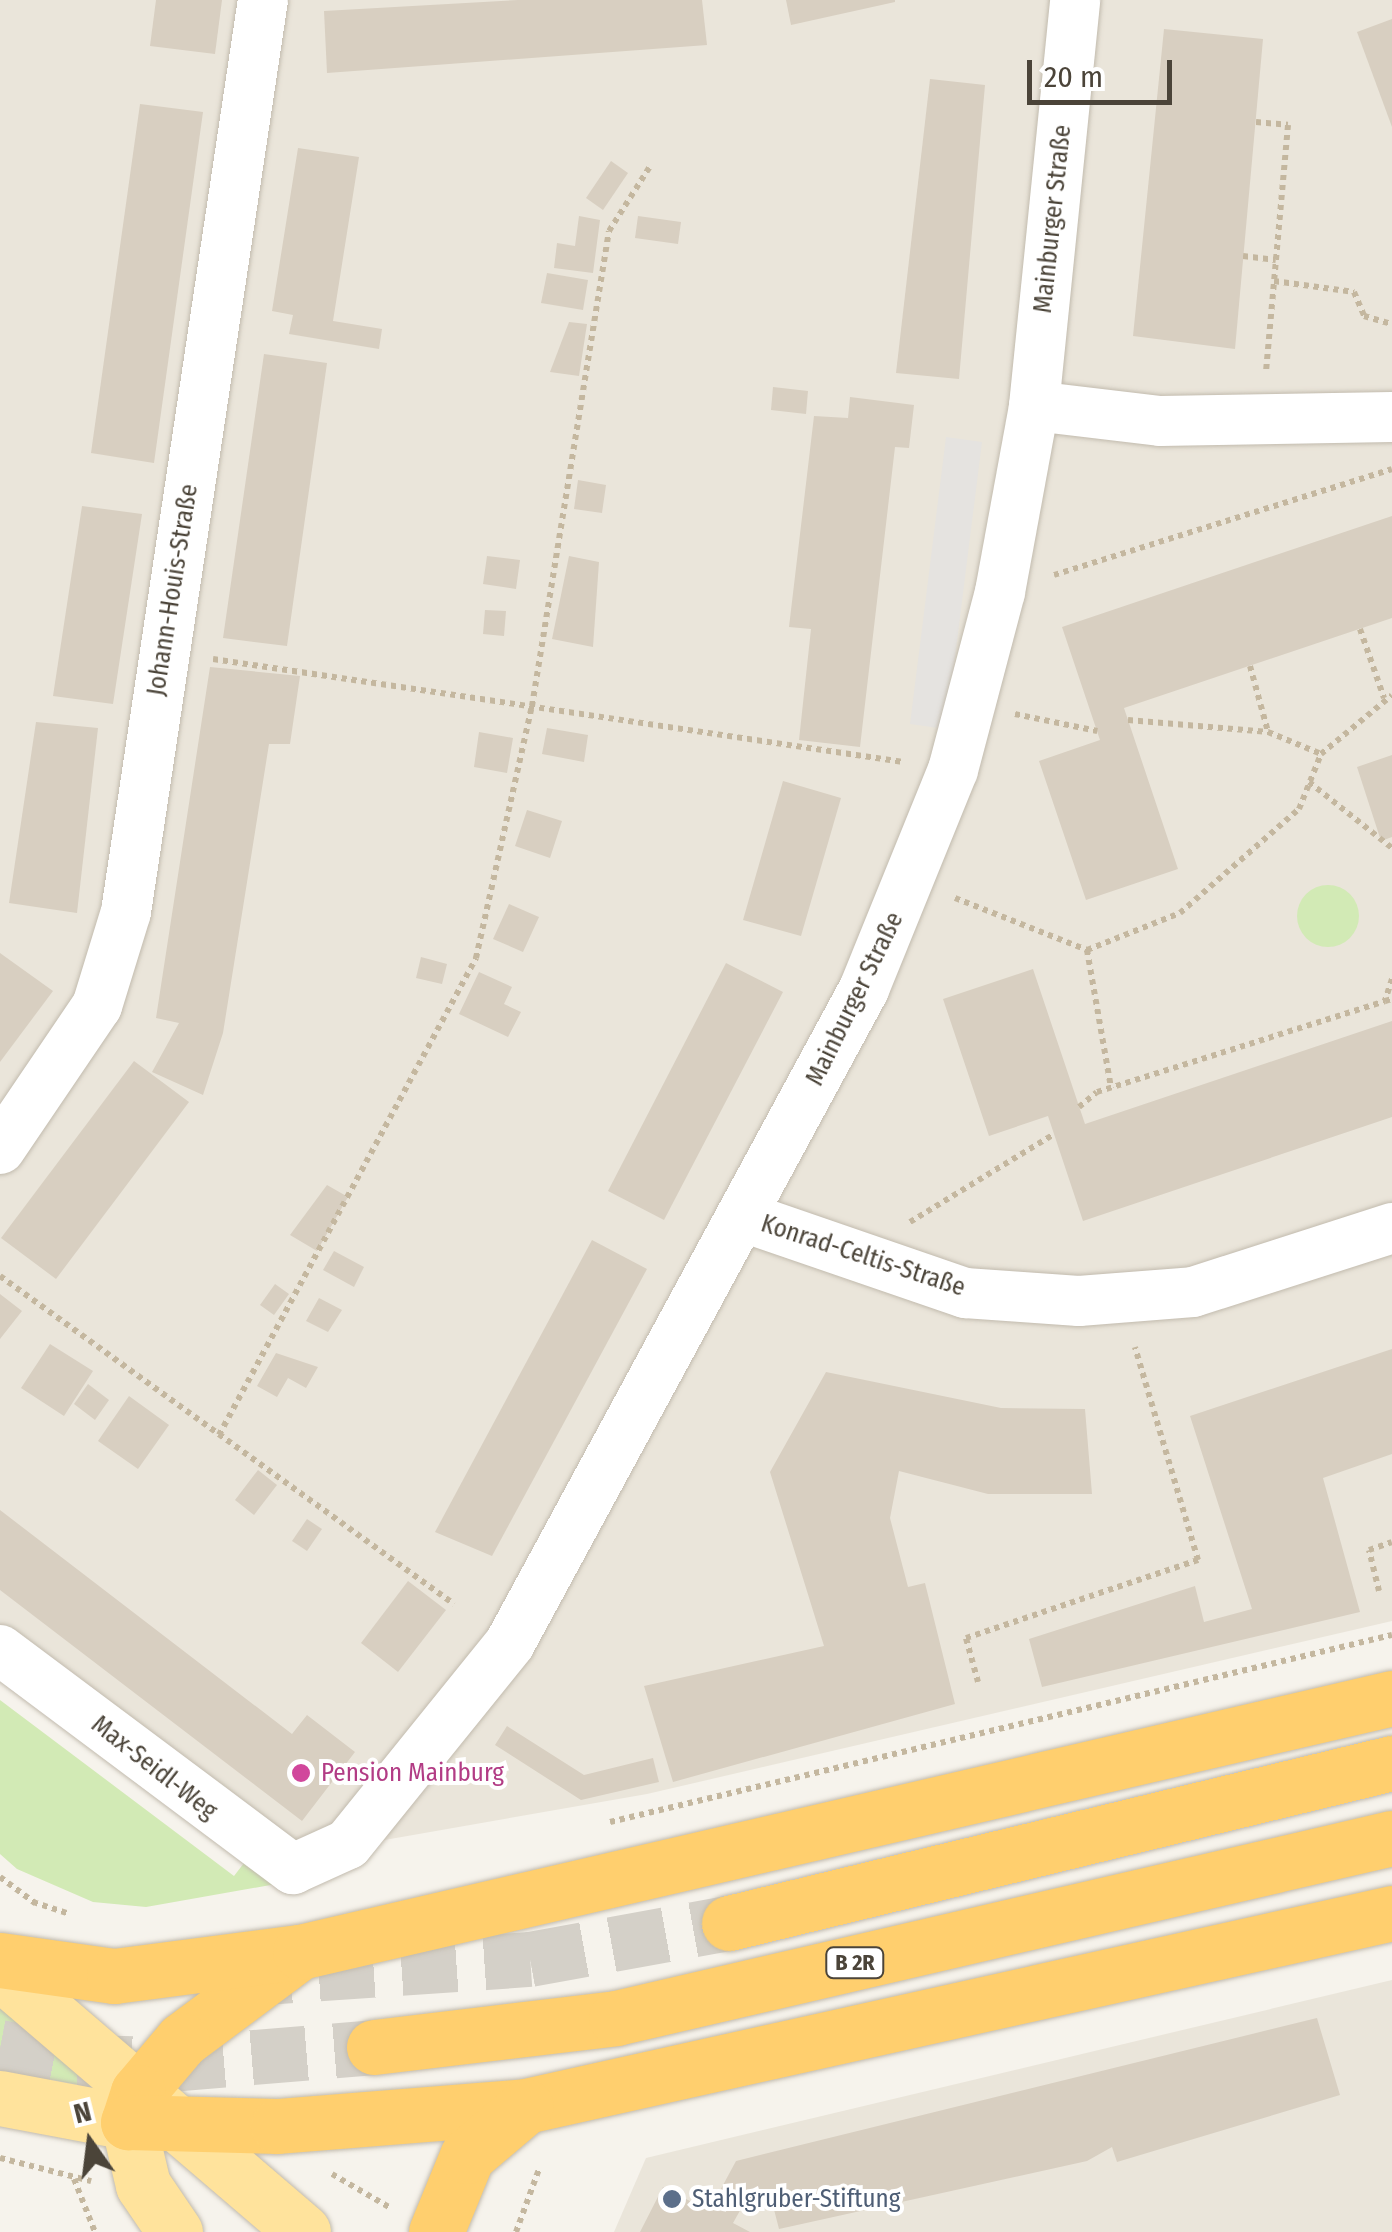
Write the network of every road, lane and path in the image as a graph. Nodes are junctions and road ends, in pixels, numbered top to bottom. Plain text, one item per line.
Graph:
1 (263, 0) edge
2 (1074, 0) edge
3 (1256, 122) dead end
4 (649, 168) dead end
5 (1244, 256) dead end
6 (1276, 260) junction
7 (1274, 281) junction
8 (1392, 324) edge
9 (1034, 406) junction
10 (1392, 417) edge
11 (1262, 424) junction
12 (1392, 470) edge
13 (1000, 592) junction
14 (1360, 628) dead end
15 (162, 652) junction
16 (1250, 666) dead end
17 (1388, 697) edge
18 (970, 705) junction
19 (532, 706) junction
20 (1128, 720) dead end
21 (1097, 730) dead end
22 (1268, 732) junction
23 (1321, 754) junction
24 (952, 770) junction
25 (1309, 782) junction
26 (1392, 848) edge
27 (912, 881) junction
28 (1087, 950) junction
29 (1392, 979) edge
30 (1388, 1000) edge
31 (1111, 1088) junction
32 (1079, 1107) dead end
33 (1054, 1134) dead end
34 (0, 1149) edge
35 (744, 1217) junction
36 (1392, 1228) edge
37 (866, 1261) junction
38 (0, 1276) edge
39 (1121, 1302) junction
40 (219, 1435) junction
41 (1392, 1542) edge
42 (1379, 1591) dead end
43 (454, 1604) dead end
44 (1392, 1635) edge
45 (0, 1650) edge
46 (978, 1682) dead end
47 (1392, 1698) edge
48 (1392, 1763) edge
49 (590, 1827) dead end
50 (1392, 1838) edge
51 (314, 1866) joint
52 (0, 1877) edge
53 (34, 1902) dead end
54 (1392, 1913) edge
55 (728, 1922) tunnel mouth
56 (300, 1952) junction
57 (0, 1960) edge
58 (0, 1972) edge
59 (374, 2048) tunnel mouth
60 (0, 2098) edge
61 (526, 2106) junction
62 (148, 2113) junction
63 (546, 2162) dead end
64 (74, 2180) dead end
65 (96, 2232) edge
66 (175, 2232) edge
67 (302, 2232) edge
68 (436, 2232) edge
69 (516, 2232) edge

1 - 15 street, Johann-Houis-Straße
2 - 9 street, Mainburger Straße
3 - 6 path
4 - 19 path
5 - 6 path
6 - 7 path
7 - 8 path
7 - 11 path
9 - 11 street
9 - 13 street, Mainburger Straße
10 - 11 street
12 - 13 path
13 - 18 street, Mainburger Straße
14 - 17 path
15 - 19 path
15 - 34 street, Johann-Houis-Straße
16 - 22 path
17 - 23 path
18 - 21 path
18 - 24 street, Mainburger Straße
19 - 24 path
19 - 40 path
20 - 22 path
22 - 23 path
23 - 25 path
24 - 27 street, Mainburger Straße
25 - 26 path
25 - 28 path
27 - 28 path
27 - 35 street, Mainburger Straße
28 - 31 path
29 - 30 path
30 - 31 path
31 - 32 path
33 - 37 path
35 - 37 street, Konrad-Celtis-Straße
35 - 51 street, Mainburger Straße
36 - 39 street, Konrad-Celtis-Straße
37 - 39 street, Konrad-Celtis-Straße
38 - 40 path
39 - 46 path
40 - 43 path
41 - 42 path
44 - 49 path
45 - 51 street, Max-Seidl-Weg
47 - 56 highway
48 - 55 highway
50 - 59 highway, B 2R
52 - 53 path
54 - 61 highway
56 - 57 highway
56 - 62 highway
58 - 62 main road
60 - 62 main road
61 - 62 highway
61 - 68 highway
62 - 66 main road
62 - 67 main road
63 - 69 path
64 - 65 path

